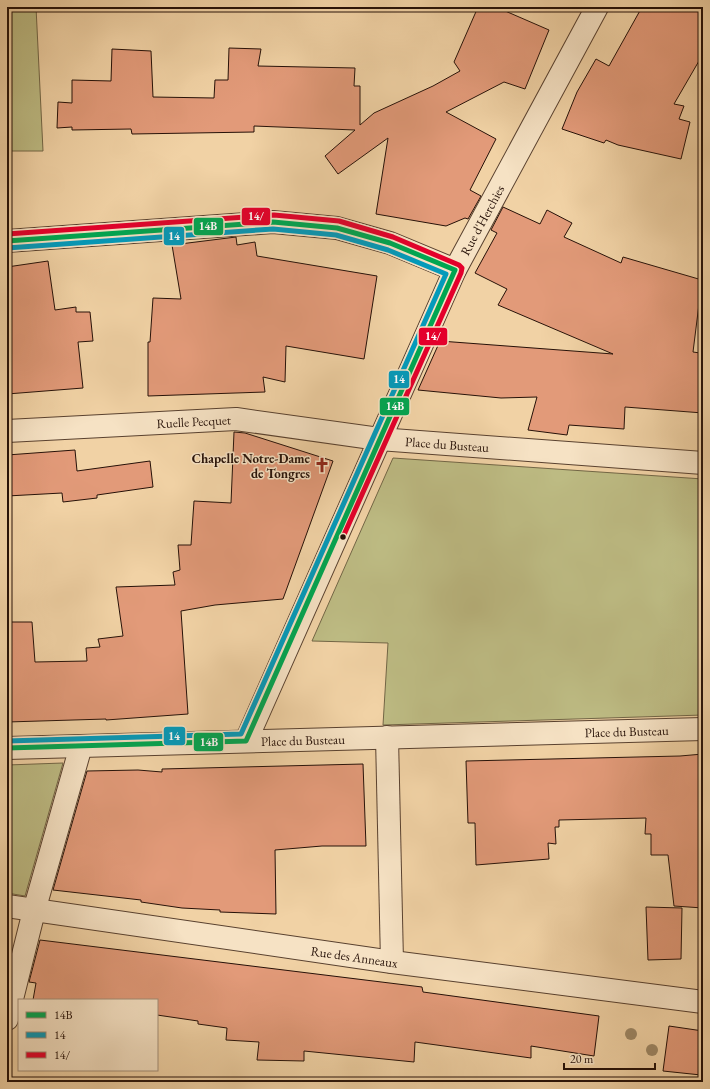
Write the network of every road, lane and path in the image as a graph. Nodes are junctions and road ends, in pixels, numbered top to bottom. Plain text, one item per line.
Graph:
1 (597, 7) edge
2 (7, 241) edge
3 (455, 270) junction
4 (7, 431) edge
5 (379, 439) junction
6 (703, 463) edge
7 (703, 729) edge
8 (387, 737) junction
9 (246, 741) junction
10 (81, 746) junction
11 (7, 748) edge
12 (7, 906) edge
13 (34, 911) junction
14 (392, 962) junction
15 (703, 1002) edge
16 (7, 1019) edge

1 - 3 street, Rue d'Herchies
2 - 3 street
3 - 5 street, Rue d'Herchies
4 - 5 street, Ruelle Pecquet
5 - 6 street, Place du Busteau
5 - 9 street, Place du Busteau
7 - 8 street, Place du Busteau
8 - 9 street, Place du Busteau
8 - 14 street
9 - 10 street
10 - 11 street
10 - 13 street
12 - 13 street, Rue des Anneaux
13 - 14 street, Rue des Anneaux
13 - 16 street
14 - 15 street, Rue des Anneaux

